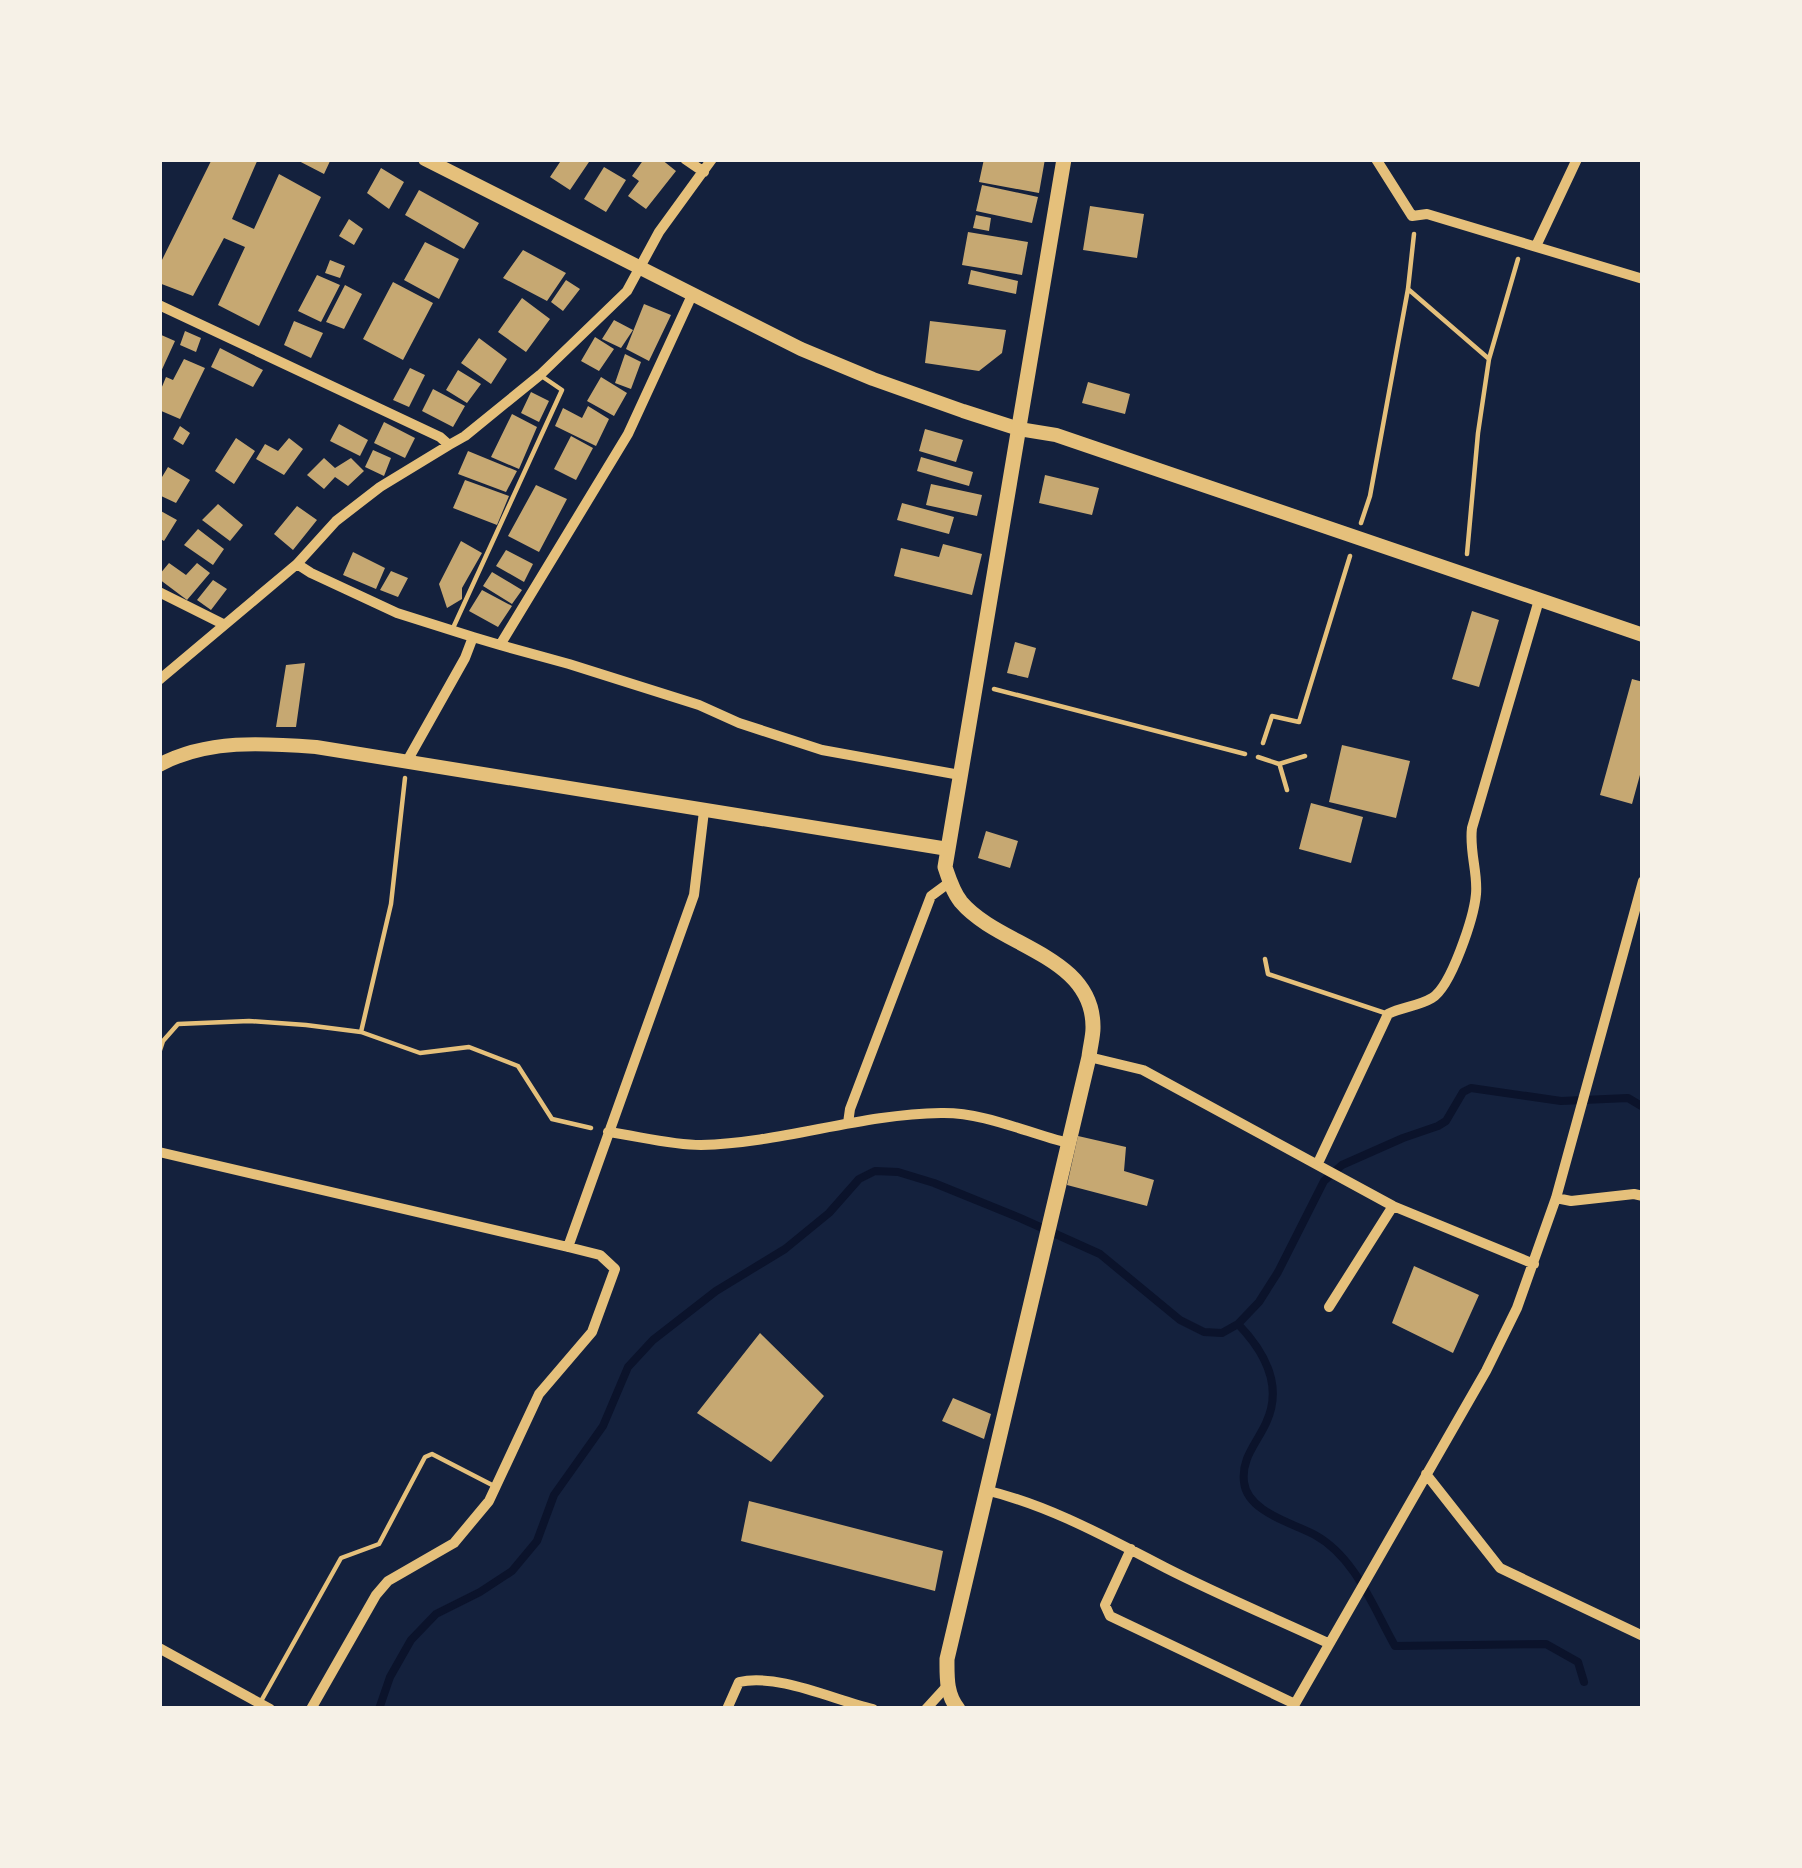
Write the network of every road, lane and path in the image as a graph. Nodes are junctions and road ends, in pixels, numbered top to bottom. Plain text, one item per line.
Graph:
1 (425, 159) edge
2 (686, 159) edge
3 (712, 159) edge
4 (1064, 159) edge
5 (1376, 159) edge
6 (1577, 159) edge
7 (704, 172) junction
8 (1412, 216) junction
9 (1530, 244) junction
10 (641, 268) junction
11 (1643, 280) edge
12 (1408, 289) junction
13 (693, 293) junction
14 (159, 304) edge
15 (1489, 359) junction
16 (540, 375) junction
17 (1019, 428) junction
18 (449, 445) junction
19 (1356, 537) junction
20 (297, 564) junction
21 (1461, 573) junction
22 (159, 592) edge
23 (1539, 600) junction
24 (223, 624) junction
25 (452, 629) junction
26 (1643, 635) edge
27 (473, 637) junction
28 (500, 645) junction
29 (159, 680) edge
30 (974, 683) junction
31 (1305, 756) dead end
32 (1258, 757) junction
33 (406, 763) junction
34 (1279, 764) junction
35 (159, 765) edge
36 (960, 775) junction
37 (1287, 790) dead end
38 (704, 811) junction
39 (947, 850) junction
40 (1643, 880) edge
41 (950, 882) junction
42 (1265, 959) dead end
43 (1388, 1014) junction
44 (361, 1032) junction
45 (159, 1052) edge
46 (1089, 1057) junction
47 (848, 1123) junction
48 (608, 1132) junction
49 (1068, 1143) junction
50 (159, 1152) edge
51 (1318, 1163) junction
52 (1643, 1196) edge
53 (1556, 1198) junction
54 (1393, 1206) junction
55 (568, 1247) junction
56 (1534, 1264) junction
57 (1329, 1306) dead end
58 (1426, 1474) junction
59 (496, 1487) junction
60 (985, 1490) junction
61 (1131, 1549) junction
62 (1643, 1636) edge
63 (1328, 1643) junction
64 (159, 1648) edge
65 (947, 1686) junction
66 (265, 1706) edge
67 (1294, 1706) edge
68 (311, 1709) edge
69 (727, 1709) edge
70 (873, 1709) edge
71 (926, 1709) edge
72 (958, 1709) edge

1 - 10 street
2 - 7 street
3 - 7 street
4 - 17 main road
5 - 8 street
6 - 9 street
7 - 10 street
8 - 9 street
8 - 12 path
9 - 11 street
9 - 15 path
10 - 13 street
10 - 16 street
12 - 15 path
12 - 19 path
13 - 17 street
13 - 28 street
14 - 18 street
15 - 21 path
16 - 18 street
16 - 25 lane
17 - 19 street
17 - 30 main road
18 - 20 street
19 - 21 street
19 - 32 path
20 - 24 street
20 - 25 street
21 - 23 street
22 - 24 street
23 - 26 street
23 - 43 street
24 - 29 street
25 - 27 street
27 - 28 street
27 - 33 street
28 - 36 street
30 - 32 path
30 - 36 main road
31 - 34 lane
32 - 34 lane
33 - 35 street
33 - 38 street
33 - 44 path
34 - 37 lane
36 - 39 main road
38 - 39 street
38 - 48 street
39 - 41 main road
40 - 53 street
41 - 46 main road
41 - 47 street
42 - 43 lane
43 - 51 street
44 - 45 path
44 - 48 path
46 - 49 main road
46 - 51 street
47 - 48 street
47 - 49 street
48 - 55 street
49 - 60 main road
50 - 55 street
51 - 54 street
52 - 53 street
53 - 56 street
54 - 56 street
54 - 57 street
55 - 59 street
56 - 58 street
58 - 62 street
58 - 63 street
59 - 66 lane
59 - 68 street
60 - 61 street
60 - 65 main road
61 - 63 street
61 - 67 street
63 - 67 street
64 - 66 street
65 - 71 street
65 - 72 main road
69 - 70 street

